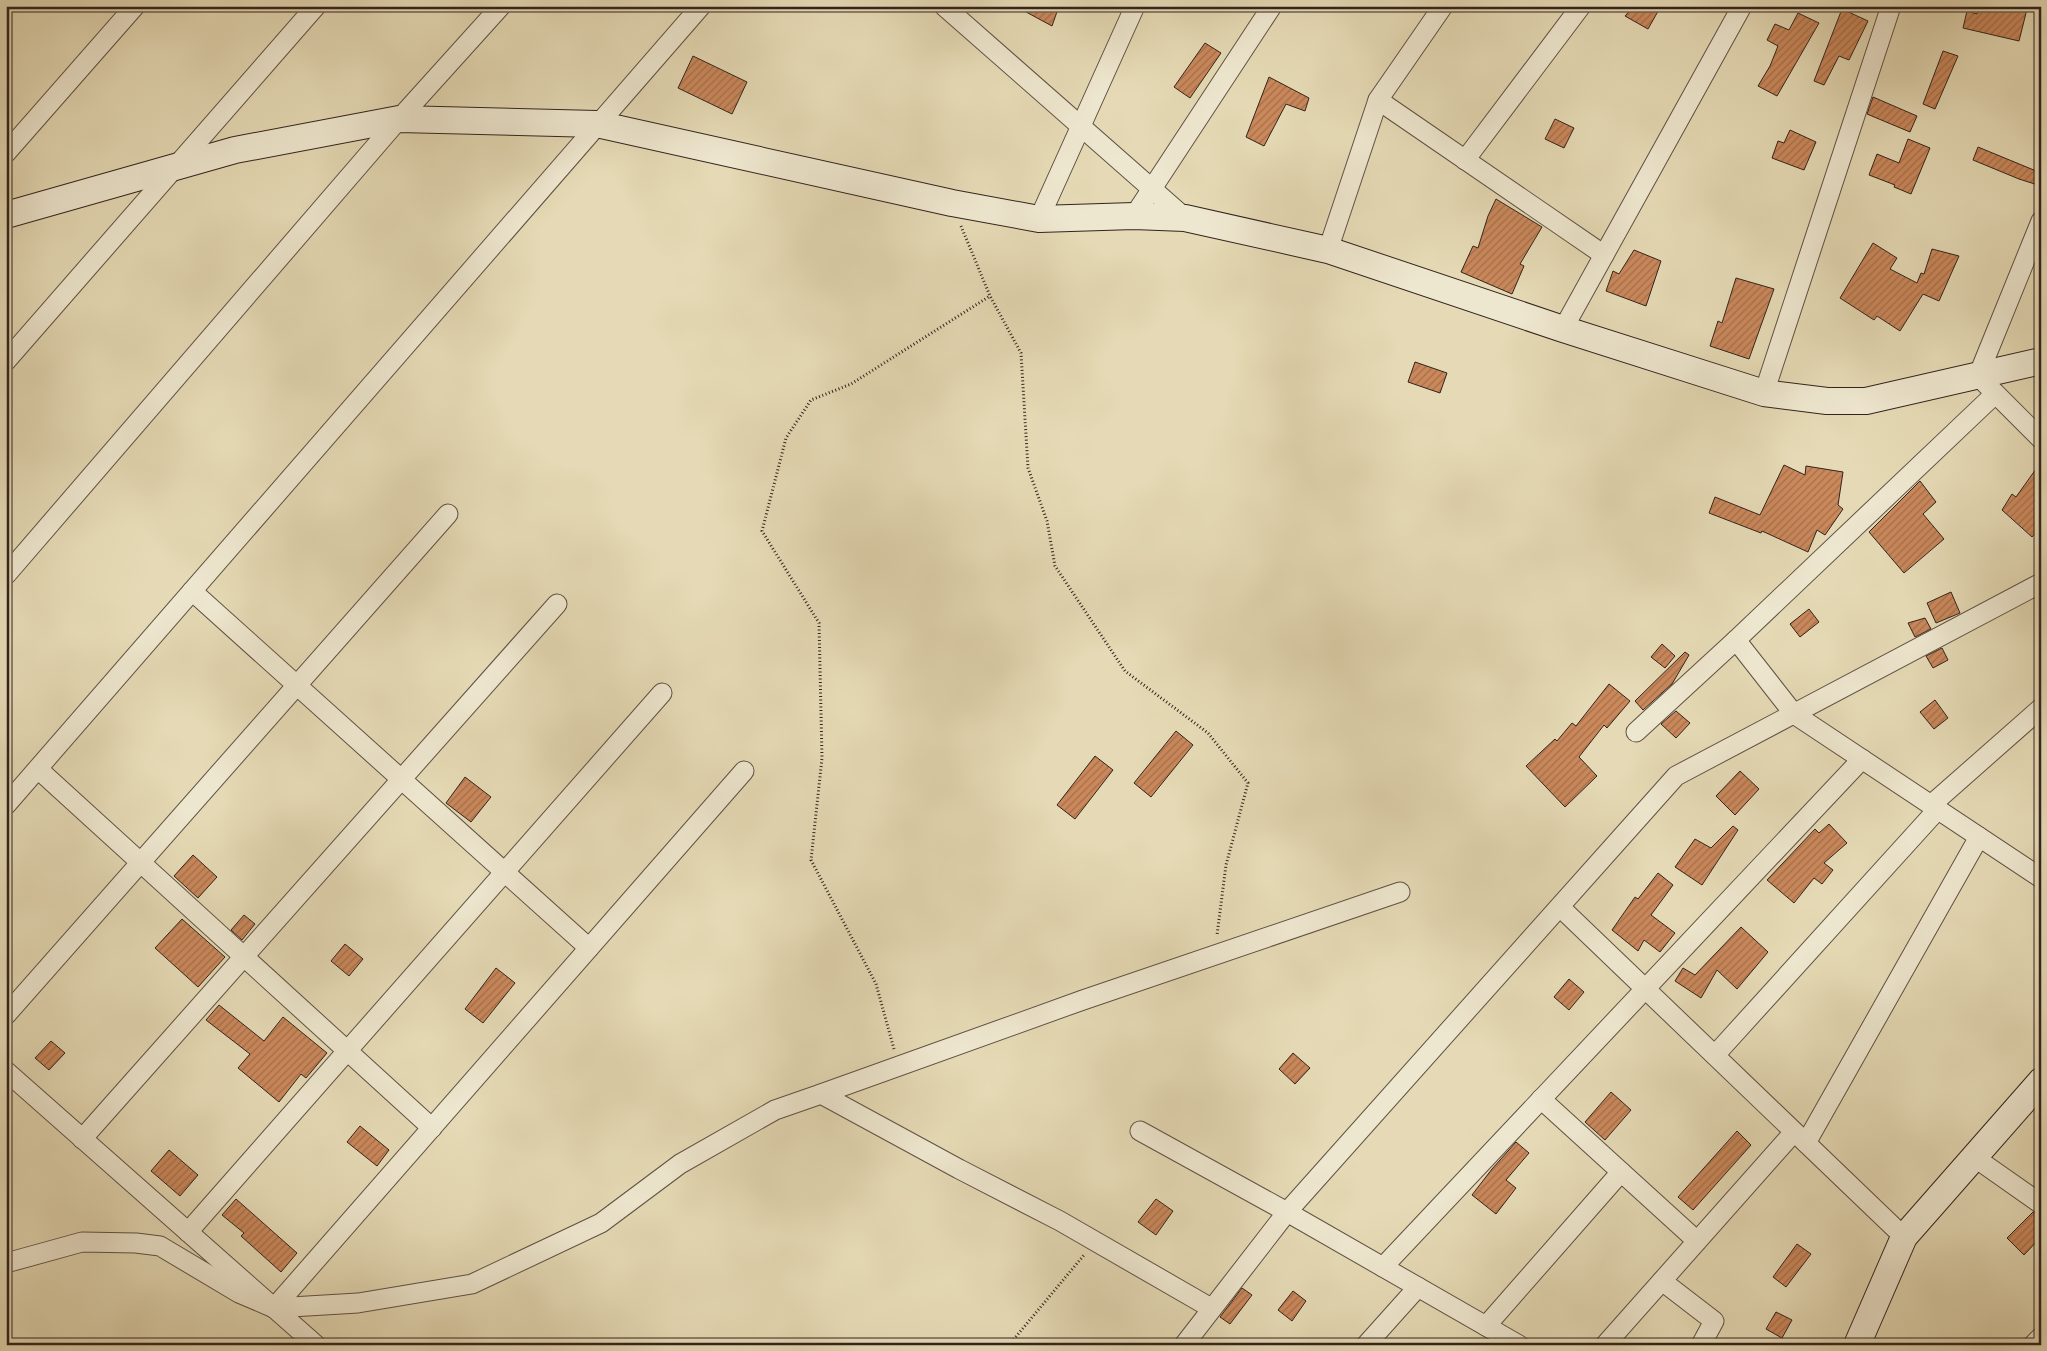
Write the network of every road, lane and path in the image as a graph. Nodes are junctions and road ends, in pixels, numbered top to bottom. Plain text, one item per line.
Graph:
1 (135, 6) edge
2 (316, 6) edge
3 (501, 6) edge
4 (701, 6) edge
5 (1135, 6) edge
6 (1272, 6) edge
7 (1443, 6) edge
8 (1581, 6) edge
9 (1742, 6) edge
10 (1891, 6) edge
11 (947, 7) edge
12 (1378, 100) junction
13 (399, 119) junction
14 (597, 124) junction
15 (1081, 126) junction
16 (6, 153) edge
17 (1465, 160) junction
18 (177, 165) junction
19 (1152, 189) junction
20 (952, 202) junction
21 (6, 215) edge
22 (1134, 216) junction
23 (1185, 218) junction
24 (1039, 219) junction
25 (2041, 221) edge
26 (1328, 250) junction
27 (1604, 255) junction
28 (990, 296) junction
29 (1563, 329) junction
30 (2041, 360) edge
31 (6, 361) edge
32 (1987, 385) junction
33 (1764, 393) junction
34 (2041, 439) edge
35 (448, 514) dead end
36 (6, 575) edge
37 (2041, 583) edge
38 (192, 591) junction
39 (557, 604) dead end
40 (1736, 640) junction
41 (297, 685) junction
42 (662, 693) dead end
43 (2041, 708) edge
44 (1794, 714) junction
45 (1636, 732) dead end
46 (1862, 759) junction
47 (38, 769) junction
48 (744, 771) dead end
49 (401, 779) junction
50 (6, 804) edge
51 (1934, 807) junction
52 (1979, 837) junction
53 (141, 863) junction
54 (505, 872) junction
55 (2041, 878) edge
56 (1400, 892) dead end
57 (1560, 907) junction
58 (590, 948) junction
59 (1214, 956) junction
60 (244, 957) junction
61 (1645, 989) junction
62 (6, 1015) edge
63 (347, 1051) junction
64 (1715, 1055) junction
65 (899, 1066) junction
66 (6, 1071) edge
67 (2041, 1081) edge
68 (821, 1094) junction
69 (1541, 1099) junction
70 (432, 1128) junction
71 (1140, 1131) dead end
72 (1800, 1137) junction
73 (82, 1139) junction
74 (1974, 1157) junction
75 (1621, 1172) junction
76 (2041, 1204) edge
77 (1287, 1212) junction
78 (188, 1232) junction
79 (1904, 1236) junction
80 (1095, 1242) junction
81 (1697, 1242) junction
82 (6, 1263) edge
83 (1383, 1267) junction
84 (1662, 1281) junction
85 (1418, 1287) junction
86 (274, 1308) junction
87 (1211, 1308) junction
88 (1486, 1326) junction
89 (2041, 1336) edge
90 (316, 1345) edge
91 (1009, 1345) edge
92 (1184, 1345) edge
93 (1366, 1345) edge
94 (1519, 1345) edge
95 (1605, 1345) edge
96 (1701, 1345) edge
97 (1857, 1345) edge
98 (2033, 1345) edge

1 - 16 street
2 - 18 street
3 - 13 street
4 - 14 street
5 - 15 street
6 - 19 street
7 - 12 street
8 - 17 street
9 - 27 street
10 - 33 street
11 - 15 street
12 - 17 street
12 - 26 street
13 - 14 street
13 - 18 street
13 - 36 street
14 - 20 street
14 - 38 street
15 - 19 street
15 - 24 street
17 - 27 street
18 - 21 street
18 - 31 street
19 - 22 street
19 - 23 street
20 - 24 street
20 - 28 path
22 - 23 street
22 - 24 street
23 - 26 street
25 - 32 street
26 - 29 street
27 - 29 street
28 - 59 path
28 - 65 path
29 - 33 street
30 - 32 street
32 - 33 street
32 - 34 street
32 - 40 street
35 - 41 street
37 - 44 street
38 - 41 street
38 - 47 street
39 - 49 street
40 - 44 street
40 - 45 street
41 - 49 street
41 - 53 street
42 - 54 street
43 - 51 street
44 - 46 street
44 - 57 street
46 - 51 street
46 - 61 street
47 - 50 street
47 - 53 street
48 - 58 street
49 - 54 street
49 - 60 street
51 - 52 street
51 - 64 street
52 - 55 street
52 - 72 street
53 - 60 street
53 - 62 street
54 - 58 street
54 - 63 street
56 - 59 street
57 - 61 street
57 - 77 street
58 - 70 street
59 - 65 street
60 - 63 street
60 - 73 street
61 - 64 street
61 - 69 street
63 - 70 street
63 - 78 street
64 - 72 street
65 - 68 street
66 - 73 street
67 - 74 street
68 - 80 street
68 - 86 street
69 - 75 street
69 - 83 street
70 - 86 street
71 - 77 street
72 - 79 street
72 - 81 street
73 - 78 street
74 - 76 street
74 - 79 street
75 - 81 street
75 - 88 street
77 - 83 street
77 - 87 street
78 - 86 street
79 - 97 street
80 - 87 street
80 - 91 path
81 - 84 street
82 - 86 street
83 - 85 street
84 - 95 street
84 - 96 street
85 - 88 street
85 - 93 street
86 - 90 street
87 - 92 street
88 - 94 street
89 - 98 street

